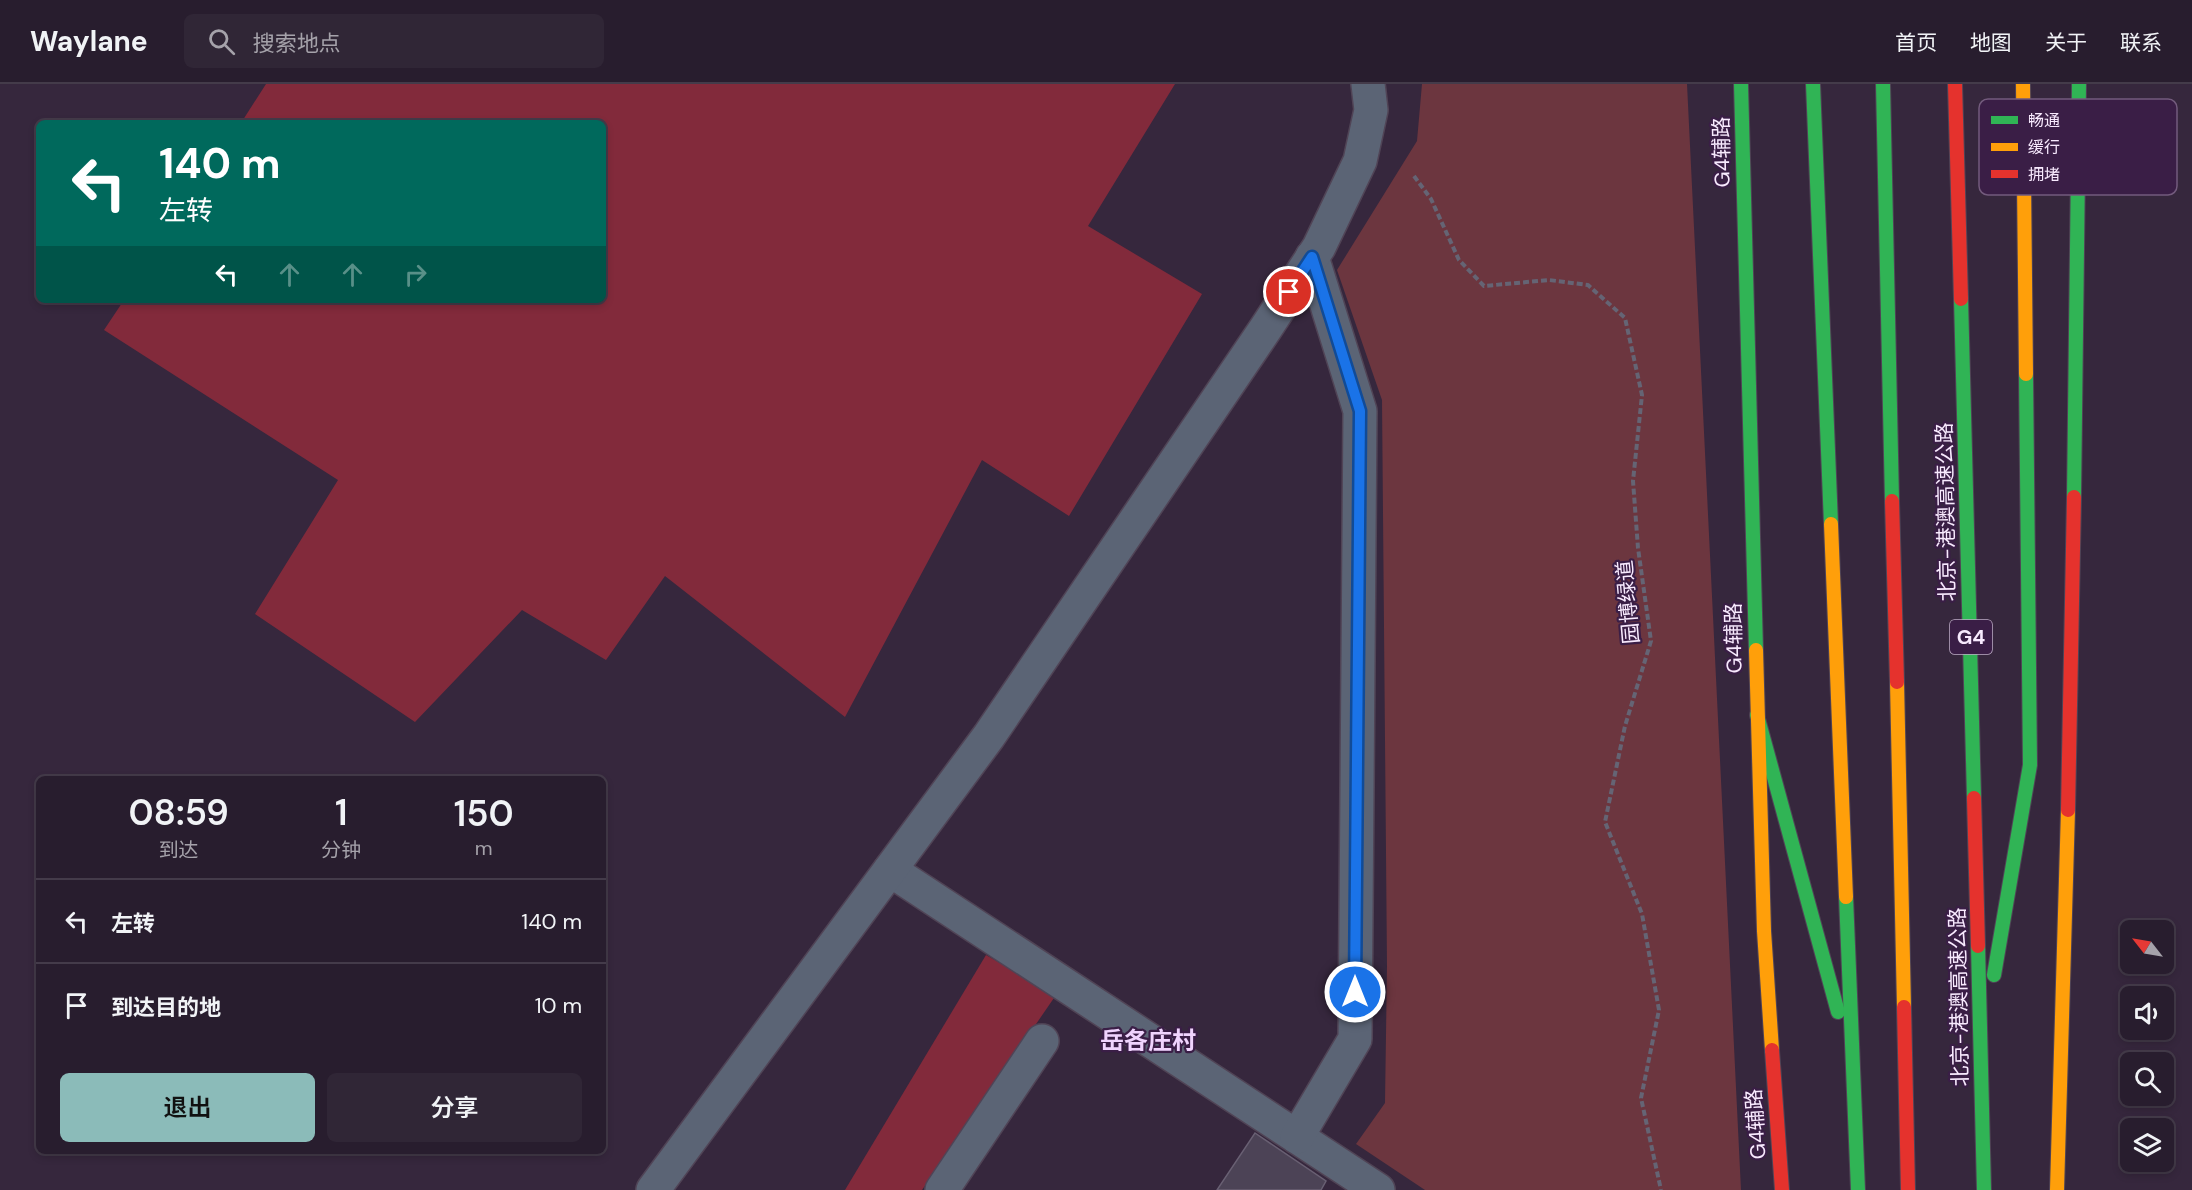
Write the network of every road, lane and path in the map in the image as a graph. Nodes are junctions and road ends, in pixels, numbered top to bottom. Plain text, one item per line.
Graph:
1 (1368, 84) edge
2 (1741, 84) edge
3 (1813, 84) edge
4 (1883, 84) edge
5 (1955, 84) edge
6 (2023, 84) edge
7 (2079, 84) edge
8 (2023, 99) edge
9 (2079, 99) edge
10 (1414, 176) dead end
11 (2024, 195) edge
12 (2078, 195) edge
13 (1312, 257) junction
14 (1757, 715) junction
15 (890, 870) junction
16 (1042, 1041) dead end
17 (1981, 1048) junction
18 (1853, 1069) junction
19 (1297, 1137) junction
20 (653, 1190) edge
21 (942, 1190) edge
22 (1378, 1190) edge
23 (1661, 1190) edge
24 (1782, 1190) edge
25 (1858, 1190) edge
26 (1908, 1190) edge
27 (1984, 1190) edge
28 (2056, 1190) edge

1 - 13 street
2 - 14 main road, G4辅路
3 - 18 main road
4 - 26 main road
5 - 17 main road, 北京-港澳高速公路 / G4
6 - 8 main road
7 - 9 main road
10 - 23 path, 园博绿道
11 - 17 main road
12 - 28 main road
13 - 15 street
13 - 19 street
14 - 18 main road
14 - 24 main road, G4辅路
15 - 19 street
15 - 20 street
16 - 21 street
17 - 27 main road, 北京-港澳高速公路 / G4
18 - 25 main road
19 - 22 street

